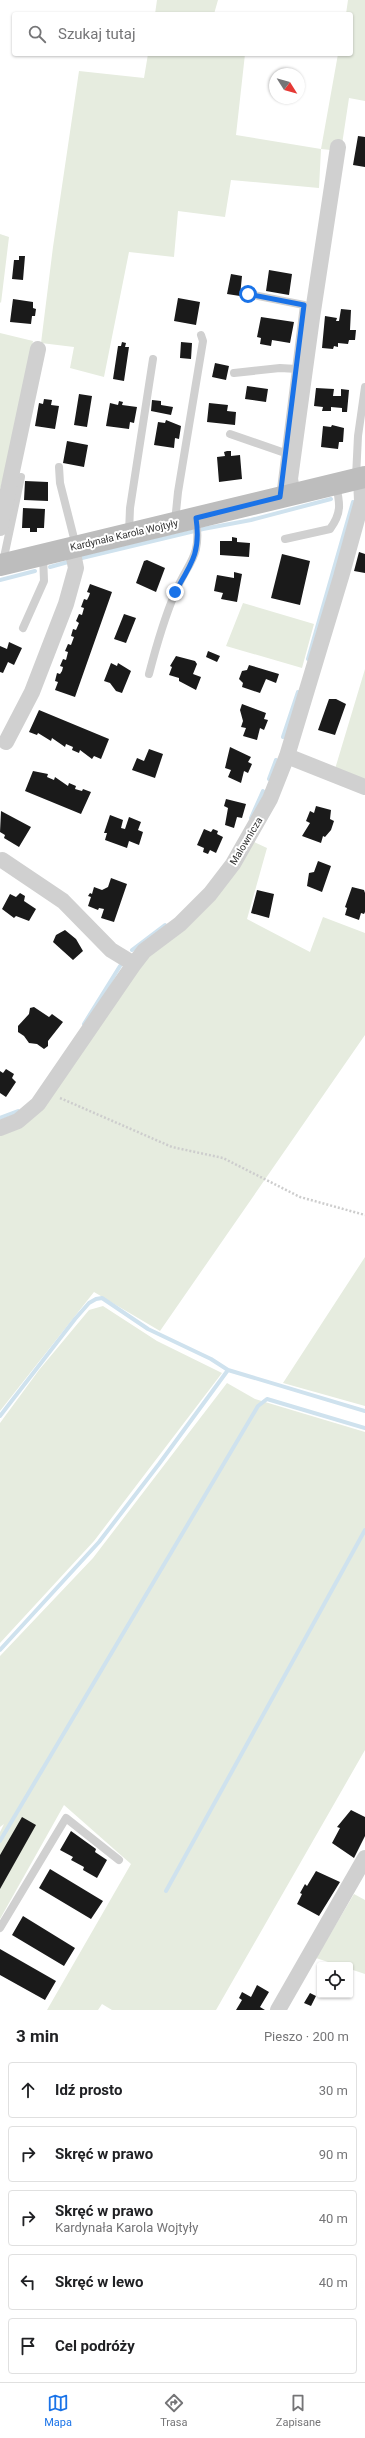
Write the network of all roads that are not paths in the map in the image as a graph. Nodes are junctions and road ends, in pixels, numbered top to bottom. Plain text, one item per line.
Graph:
1 (338, 147) dead end
2 (248, 294) dead end
3 (201, 335) dead end
4 (38, 349) dead end
5 (154, 359) dead end
6 (297, 370) junction
7 (234, 374) dead end
8 (365, 387) edge
9 (230, 434) dead end
10 (285, 453) junction
11 (59, 467) dead end
12 (21, 477) dead end
13 (361, 478) edge
14 (336, 484) junction
15 (287, 496) junction
16 (175, 523) junction
17 (197, 526) junction
18 (0, 528) edge
19 (129, 534) junction
20 (285, 539) dead end
21 (74, 547) junction
22 (43, 555) junction
23 (1, 565) edge
24 (23, 628) dead end
25 (149, 674) dead end
26 (6, 742) dead end
27 (287, 756) junction
28 (365, 787) edge
29 (2, 860) dead end
30 (134, 964) junction
31 (0, 1128) edge
32 (365, 1858) edge
33 (119, 1860) dead end
34 (0, 1928) edge
35 (278, 2010) edge

1 - 15 street
2 - 6 lane
3 - 16 lane
4 - 18 street
5 - 19 lane
6 - 7 lane
6 - 10 lane
8 - 13 lane
9 - 10 lane
10 - 15 lane
11 - 21 lane
12 - 23 lane
13 - 14 street, Kardynała Karola Wojtyły
13 - 27 street, Malownicza
14 - 15 street, Kardynała Karola Wojtyły
14 - 20 lane
15 - 17 street, Kardynała Karola Wojtyły
16 - 17 street, Kardynała Karola Wojtyły
16 - 19 street, Kardynała Karola Wojtyły
17 - 25 lane
19 - 21 street, Kardynała Karola Wojtyły
21 - 22 street, Kardynała Karola Wojtyły
21 - 26 street
22 - 23 street, Kardynała Karola Wojtyły
22 - 24 lane
27 - 28 street
27 - 30 street, Malownicza
29 - 30 street
30 - 31 street, Malownicza
32 - 35 street
33 - 34 lane

